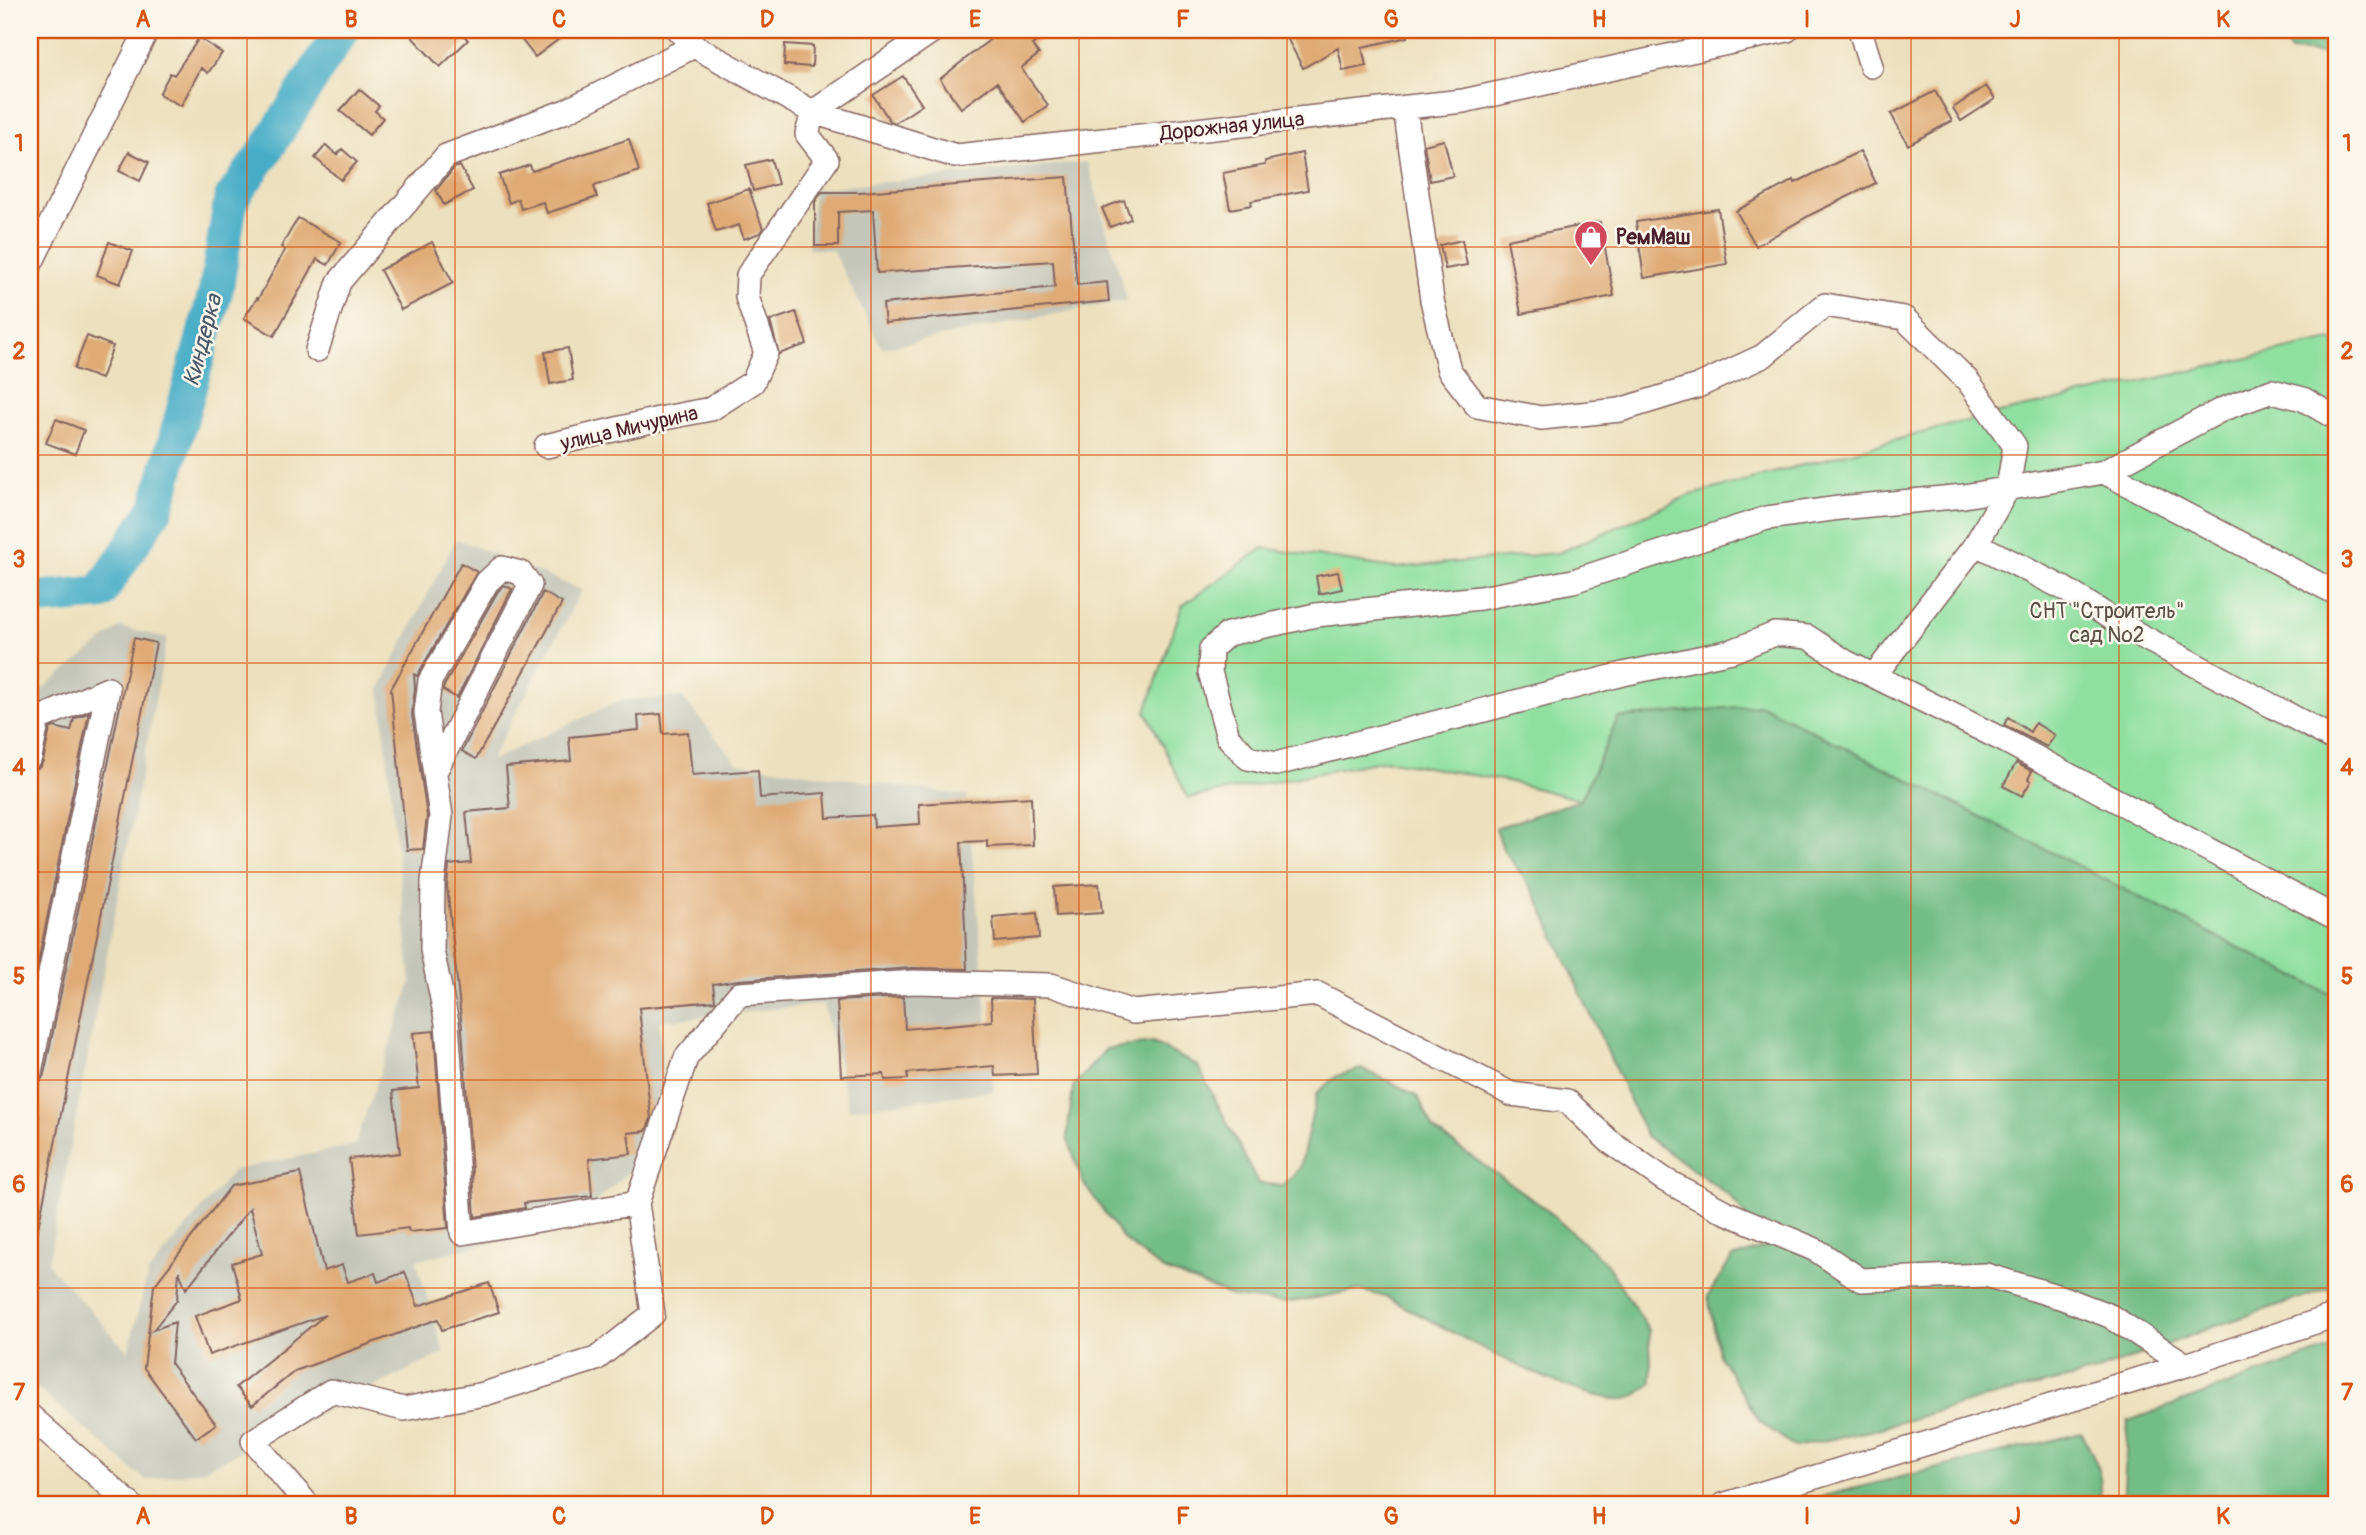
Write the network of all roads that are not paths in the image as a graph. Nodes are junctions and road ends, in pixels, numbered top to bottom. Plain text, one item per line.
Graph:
1 (147, 30) edge
2 (678, 30) edge
3 (934, 30) edge
4 (1787, 30) edge
5 (1860, 30) edge
6 (694, 47) junction
7 (1871, 66) dead end
8 (1405, 108) junction
9 (813, 112) junction
10 (30, 265) edge
11 (317, 350) dead end
12 (2336, 418) edge
13 (546, 446) dead end
14 (2104, 472) junction
15 (2008, 488) junction
16 (1976, 544) junction
17 (2336, 593) edge
18 (1874, 676) junction
19 (2336, 740) edge
20 (30, 757) edge
21 (435, 772) junction
22 (2336, 918) edge
23 (30, 1072) edge
24 (637, 1203) junction
25 (2336, 1315) edge
26 (2186, 1365) junction
27 (30, 1416) edge
28 (131, 1505) edge
29 (308, 1505) edge
30 (1723, 1505) edge

1 - 10 street
2 - 6 street, Дорожная улица
3 - 9 street
4 - 8 street, Дорожная улица
5 - 7 street
6 - 9 street, Дорожная улица
6 - 11 street
8 - 9 street, Дорожная улица
8 - 15 street
9 - 13 street, улица Мичурина
12 - 14 street
14 - 15 street
14 - 17 street
15 - 16 street
15 - 18 street
16 - 18 street
16 - 19 street
18 - 22 street
20 - 23 street
21 - 21 street
21 - 24 street
24 - 26 street
24 - 29 street
25 - 26 street
26 - 30 street
27 - 28 street

